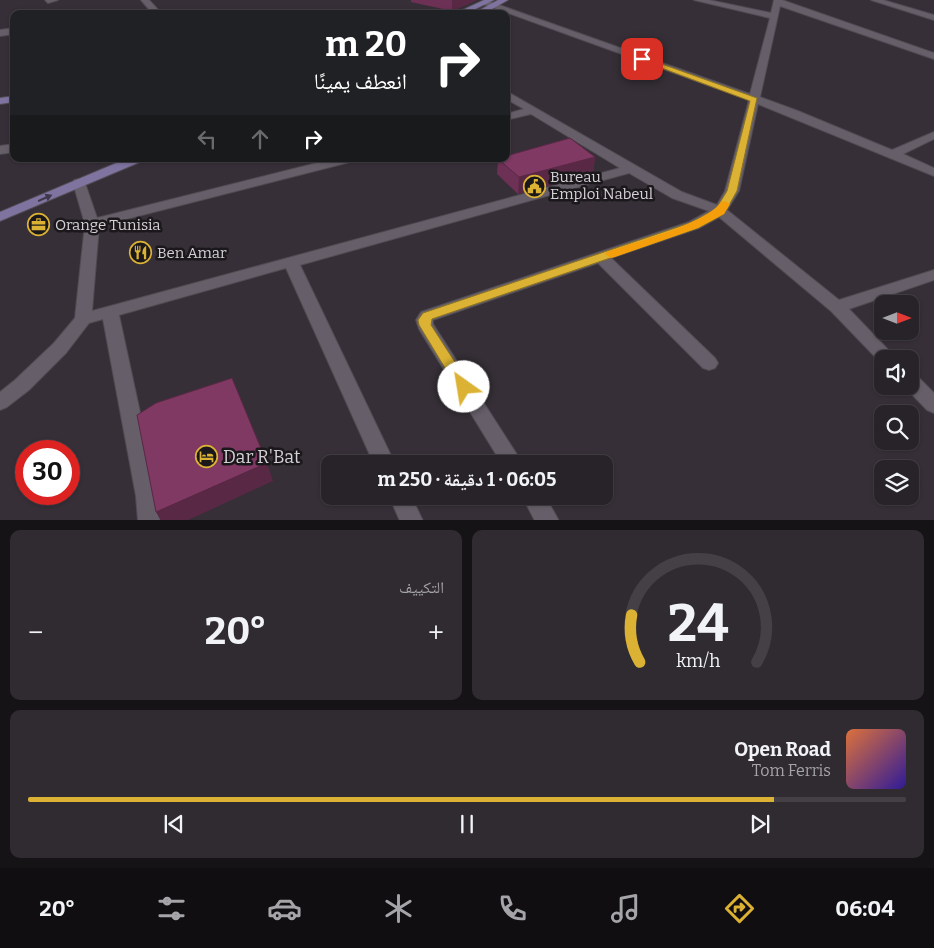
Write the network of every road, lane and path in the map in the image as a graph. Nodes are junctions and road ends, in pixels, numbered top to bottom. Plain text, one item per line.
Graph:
1 (145, 0) edge
2 (504, 0) edge
3 (698, 0) edge
4 (875, 0) edge
5 (778, 1) edge
6 (490, 2) edge
7 (154, 10) edge
8 (469, 10) edge
9 (774, 16) junction
10 (934, 18) edge
11 (934, 56) edge
12 (510, 96) edge
13 (754, 100) junction
14 (533, 110) junction
15 (510, 116) edge
16 (934, 135) edge
17 (894, 154) junction
18 (129, 162) edge
19 (334, 162) edge
20 (630, 169) junction
21 (934, 172) edge
22 (79, 183) junction
23 (720, 211) junction
24 (0, 217) edge
25 (92, 224) junction
26 (602, 257) junction
27 (291, 262) junction
28 (934, 275) edge
29 (837, 307) junction
30 (110, 312) junction
31 (83, 320) junction
32 (879, 350) edge
33 (709, 363) dead end
34 (919, 390) edge
35 (0, 402) edge
36 (934, 405) edge
37 (381, 455) edge
38 (507, 455) edge
39 (404, 505) edge
40 (539, 505) edge
41 (148, 520) edge
42 (412, 520) edge
43 (548, 520) edge

1 - 7 street
2 - 6 main road
3 - 9 street
4 - 10 street
5 - 9 street
5 - 11 street
6 - 8 main road
6 - 13 street
9 - 13 street
12 - 14 street
13 - 17 street
13 - 23 street
14 - 15 street
14 - 20 street
16 - 17 street
17 - 21 street
18 - 22 main road
19 - 25 street
20 - 23 street
20 - 27 street
24 -> 22 main road
22 - 25 street
23 - 26 street
23 - 29 street
25 - 31 street
26 - 33 street
26 - 38 street
27 - 30 street
27 - 37 street
28 - 29 street
29 - 32 street
30 - 31 street
30 - 41 street
31 - 35 street
34 - 36 street
39 - 42 street
40 - 43 street

